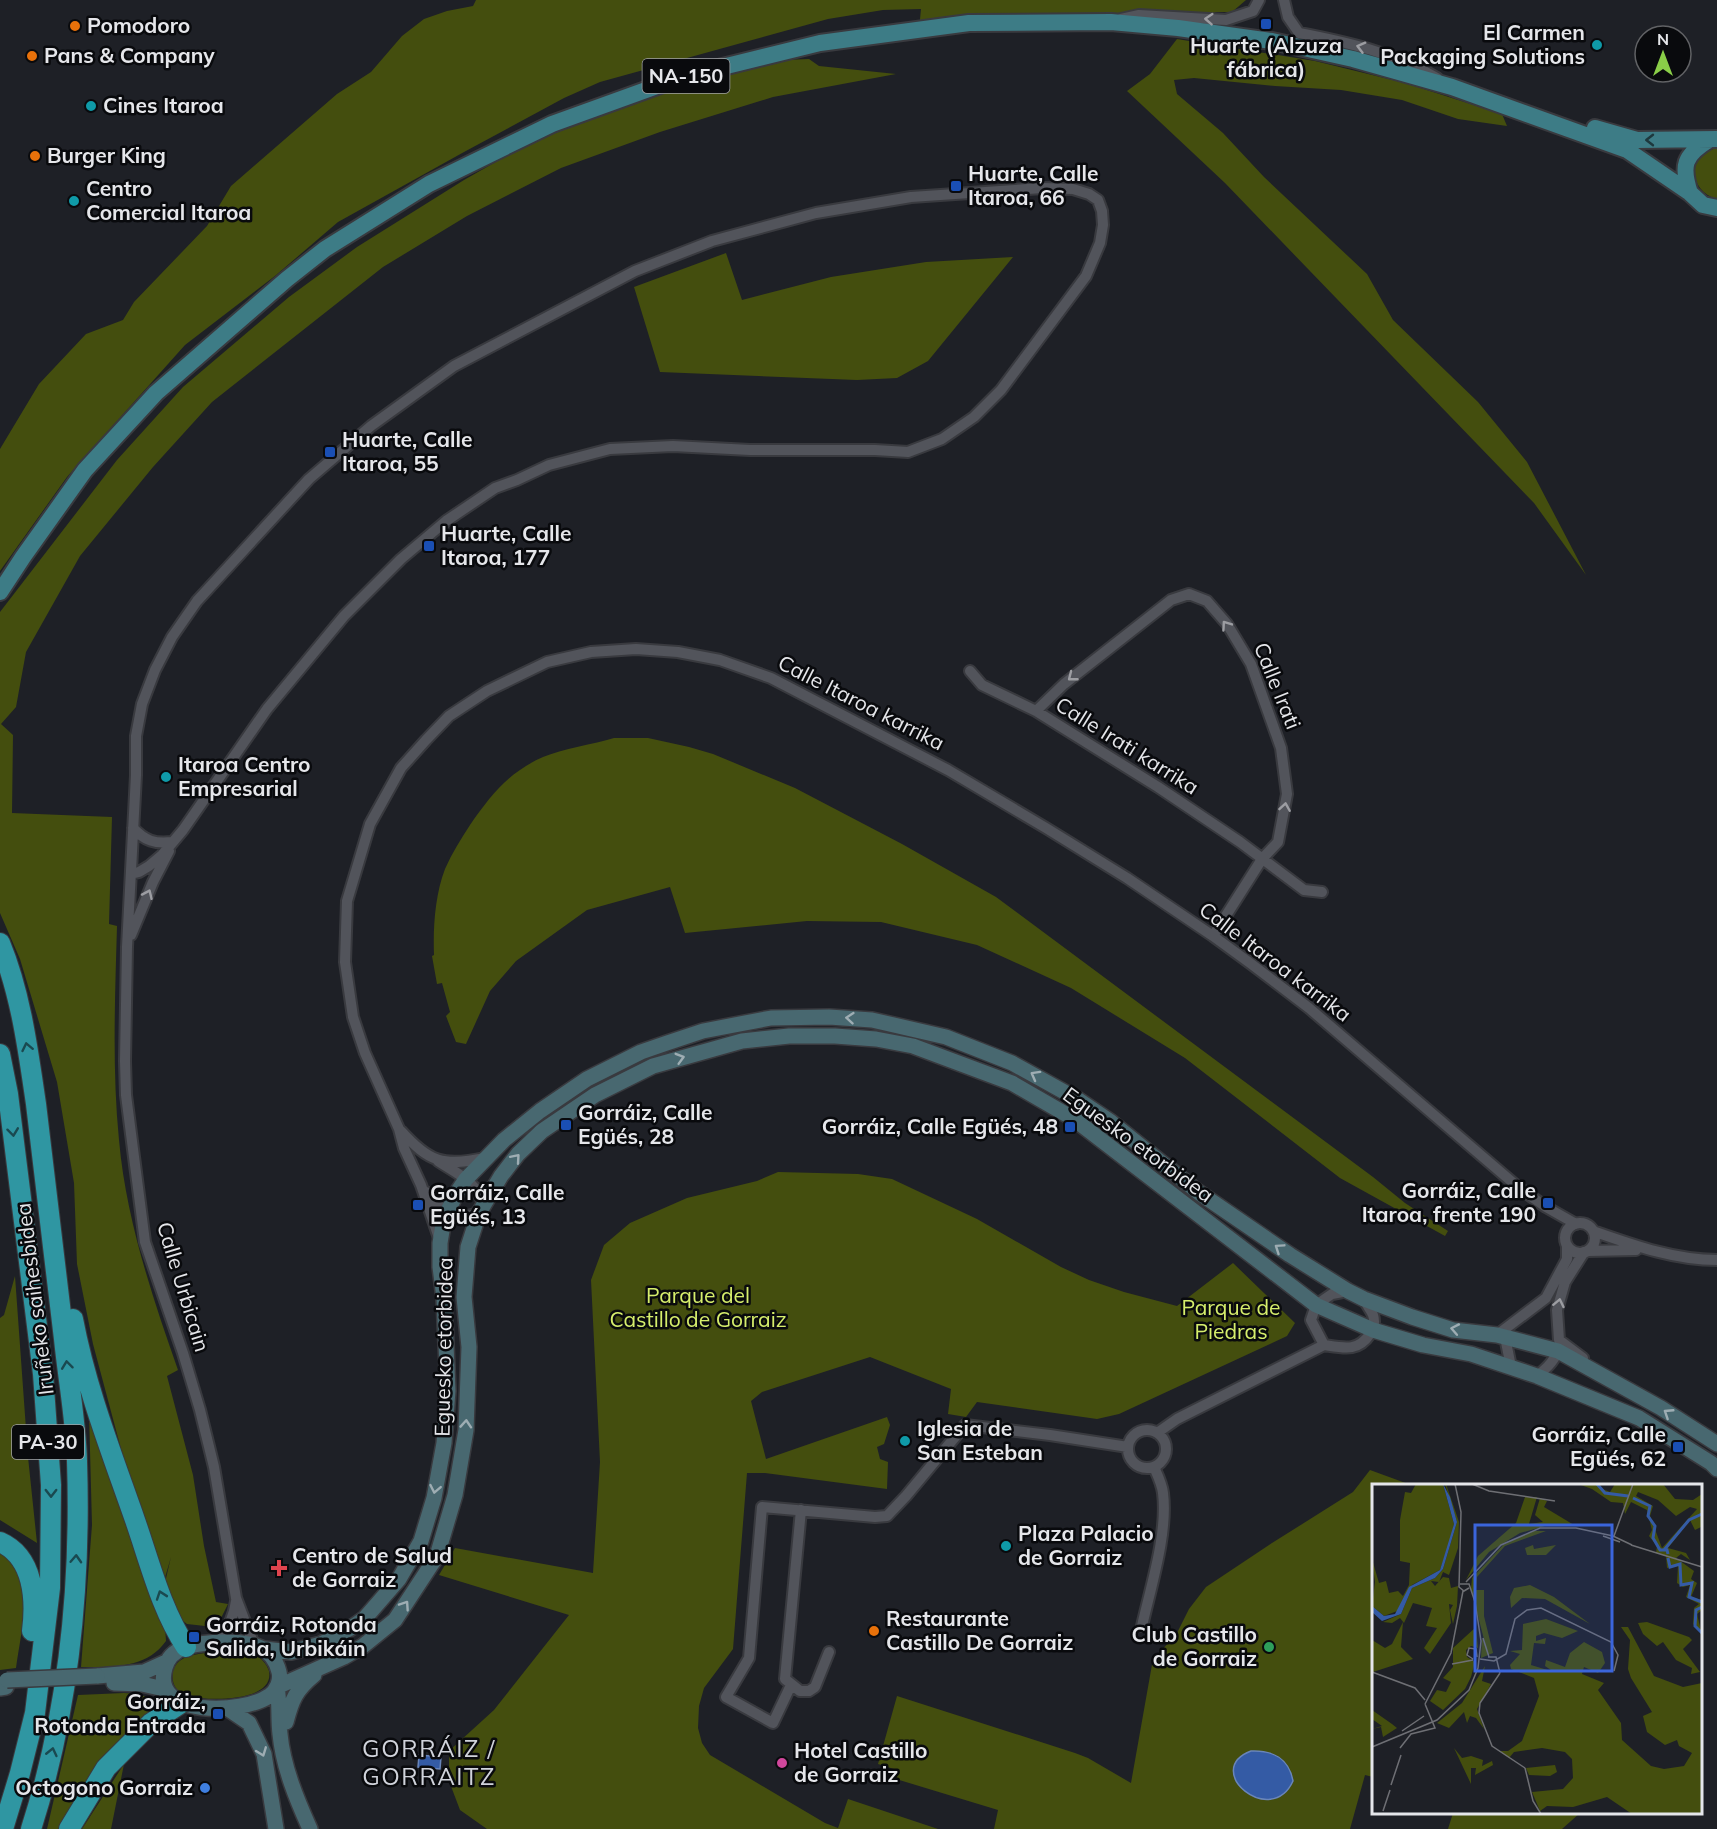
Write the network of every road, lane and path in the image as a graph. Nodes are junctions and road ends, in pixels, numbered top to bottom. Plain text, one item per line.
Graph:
1 (1259, 0) edge
2 (1284, 0) edge
3 (1112, 22) junction
4 (1452, 87) junction
5 (1507, 105) junction
6 (1713, 139) edge
7 (1690, 193) junction
8 (1717, 208) edge
9 (0, 592) edge
10 (970, 671) dead end
11 (1036, 711) junction
12 (133, 828) junction
13 (172, 842) junction
14 (1262, 859) junction
15 (131, 874) junction
16 (1322, 892) dead end
17 (1213, 936) junction
18 (0, 943) edge
19 (127, 947) junction
20 (0, 1054) edge
21 (36, 1104) junction
22 (399, 1129) junction
23 (486, 1158) junction
24 (436, 1160) junction
25 (466, 1179) junction
26 (421, 1185) junction
27 (481, 1209) junction
28 (447, 1213) junction
29 (1576, 1224) junction
30 (1593, 1231) junction
31 (440, 1243) junction
32 (1567, 1245) junction
33 (1649, 1251) junction
34 (1586, 1252) junction
35 (1717, 1260) edge
36 (1348, 1291) junction
37 (1364, 1299) junction
38 (1316, 1305) junction
39 (1373, 1330) junction
40 (1501, 1336) junction
41 (1324, 1345) junction
42 (1559, 1346) junction
43 (1511, 1367) junction
44 (1537, 1376) junction
45 (1157, 1433) junction
46 (1717, 1444) edge
47 (1128, 1447) junction
48 (1154, 1467) junction
49 (1717, 1469) edge
50 (801, 1510) junction
51 (0, 1542) edge
52 (236, 1598) junction
53 (1142, 1626) dead end
54 (219, 1642) junction
55 (186, 1647) junction
56 (259, 1647) junction
57 (829, 1652) dead end
58 (166, 1662) junction
59 (326, 1666) junction
60 (97, 1680) junction
61 (3, 1684) edge
62 (791, 1685) junction
63 (277, 1687) junction
64 (164, 1689) junction
65 (183, 1702) junction
66 (227, 1708) junction
67 (282, 1749) junction
68 (0, 1797) edge
69 (3, 1829) edge
70 (31, 1829) edge
71 (69, 1829) edge
72 (276, 1829) edge
73 (310, 1829) edge

1 -> 3 street
4 -> 2 street
3 - 4 main road, NA-150
3 - 9 main road, NA-150
4 - 5 main road, NA-150
6 -> 5 main road
5 - 7 main road
6 - 7 main road
7 - 8 main road
10 - 11 street, Calle Irati karrika
11 - 14 street, Calle Irati karrika
14 -> 11 street, Calle Irati
12 - 13 street
12 - 13 street, Calle Urbicain
12 - 15 street, Calle Urbicain
13 - 15 street
19 -> 13 street
14 - 16 street
14 - 17 street, Calle Irati
15 - 19 street, Calle Urbicain
17 - 22 street, Calle Itaroa karrika
17 - 29 street, Calle Itaroa karrika
21 -> 18 highway, Iruñeko saihesbidea / PA-30
19 - 52 street, Calle Urbicain
20 -> 69 highway, Iruñeko saihesbidea / PA-30
55 -> 21 highway
70 -> 21 highway, Iruñeko saihesbidea / PA-30
22 - 24 street, Calle Itaroa karrika
22 - 26 street, Calle Itaroa karrika
23 - 24 street
23 - 25 street, Eguesko etorbidea
36 -> 23 street, Eguesko etorbidea
24 - 25 street, Calle Itaroa karrika
25 - 27 street
25 - 28 street, Eguesko etorbidea
26 - 28 street, Calle Itaroa karrika
26 - 31 street, Calle Itaroa karrika
27 - 28 street
27 -> 38 street, Eguesko etorbidea
59 -> 27 street, Eguesko etorbidea
28 - 31 street, Eguesko etorbidea
29 - 30 street
29 - 32 street
30 - 33 street
30 - 34 street
31 -> 56 street, Eguesko etorbidea
32 - 34 street
32 - 40 street
33 - 34 street
33 - 35 street
42 -> 34 street
36 - 37 street, Eguesko etorbidea
36 - 38 street
37 - 39 street
40 -> 37 street, Eguesko etorbidea
38 - 39 street, Eguesko etorbidea
38 - 41 street
39 - 41 street
39 - 43 street, Eguesko etorbidea
40 - 42 street, Eguesko etorbidea
40 - 43 street
41 - 45 street
42 - 44 street
46 -> 42 street, Eguesko etorbidea
43 - 44 street, Eguesko etorbidea
44 - 49 street, Eguesko etorbidea
45 - 47 street
45 - 48 street
47 - 48 street
47 - 50 street
48 - 53 street
50 - 62 street
50 - 62 street
51 - 68 highway
52 - 54 street, Calle Urbicain
52 - 56 street, Calle Urbicain
54 - 55 street
54 - 56 street
55 - 58 street
56 - 63 street
57 - 62 street
58 - 60 street
58 - 64 street
59 - 63 street, Eguesko etorbidea
59 - 67 street
60 - 61 street, bridge
60 - 64 street
63 - 66 street
63 - 67 street
64 - 65 street
65 - 66 street
65 - 71 highway
66 -> 72 street
67 - 73 street

